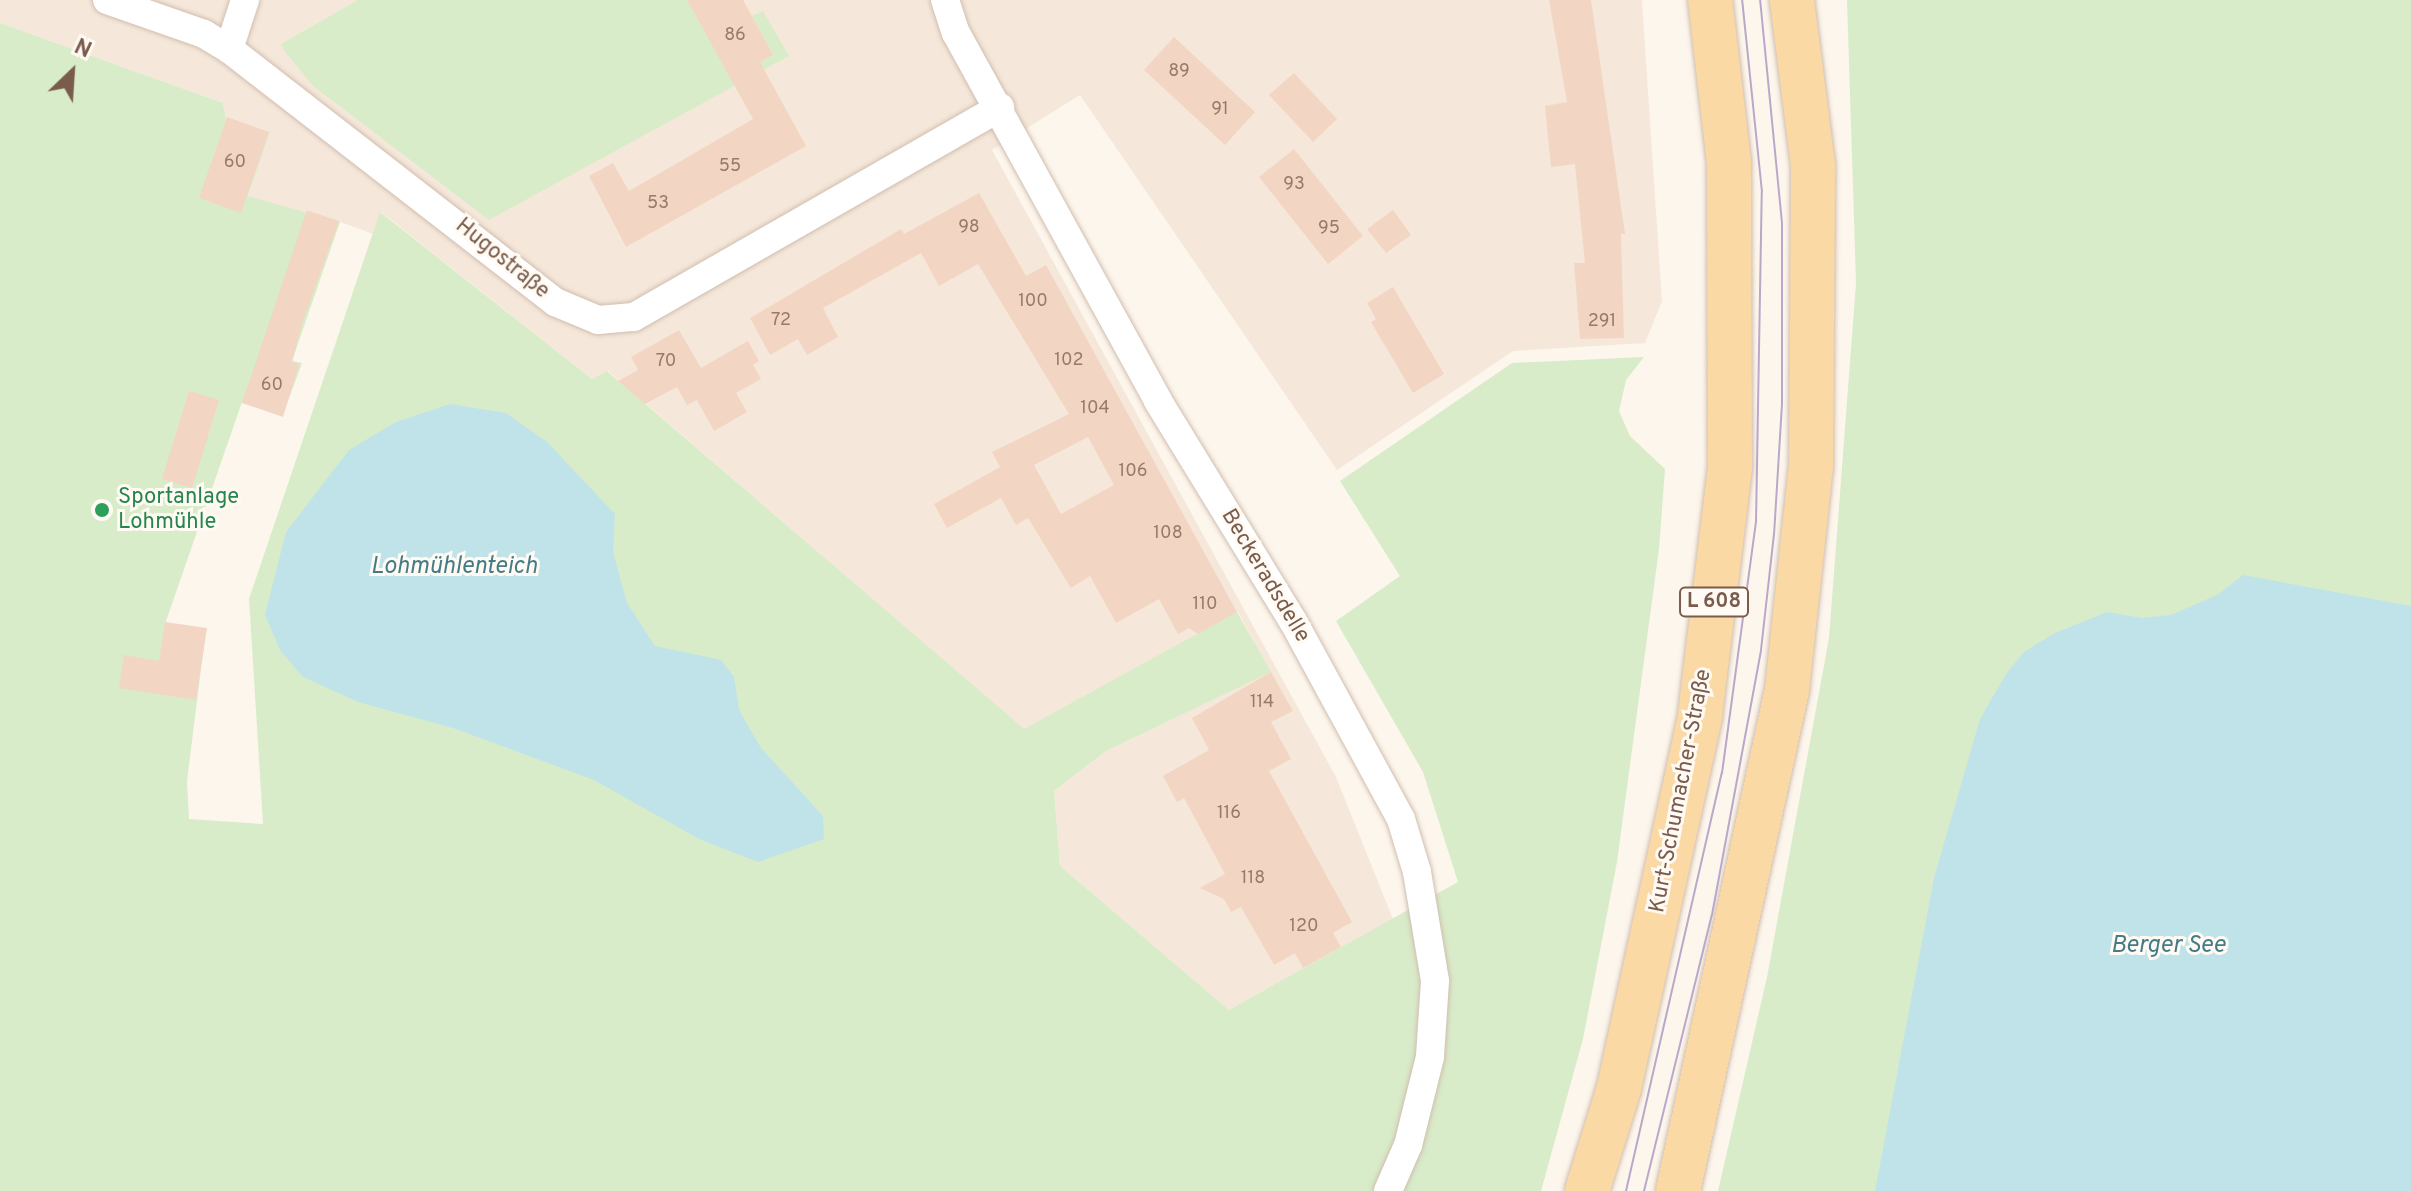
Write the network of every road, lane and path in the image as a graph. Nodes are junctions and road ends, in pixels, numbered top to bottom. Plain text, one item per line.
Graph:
1 (107, 0) edge
2 (245, 0) edge
3 (945, 0) edge
4 (1710, 0) edge
5 (1792, 0) edge
6 (229, 49) junction
7 (1000, 107) junction
8 (1388, 1191) edge
9 (1587, 1191) edge
10 (1678, 1191) edge

1 - 6 street, Hugostraße
2 - 6 street
3 - 7 street, Beckeradsdelle
4 - 9 main road, Kurt-Schumacher-Straße / L 608
5 - 10 main road
6 - 7 street, Hugostraße
7 - 8 street, Beckeradsdelle

